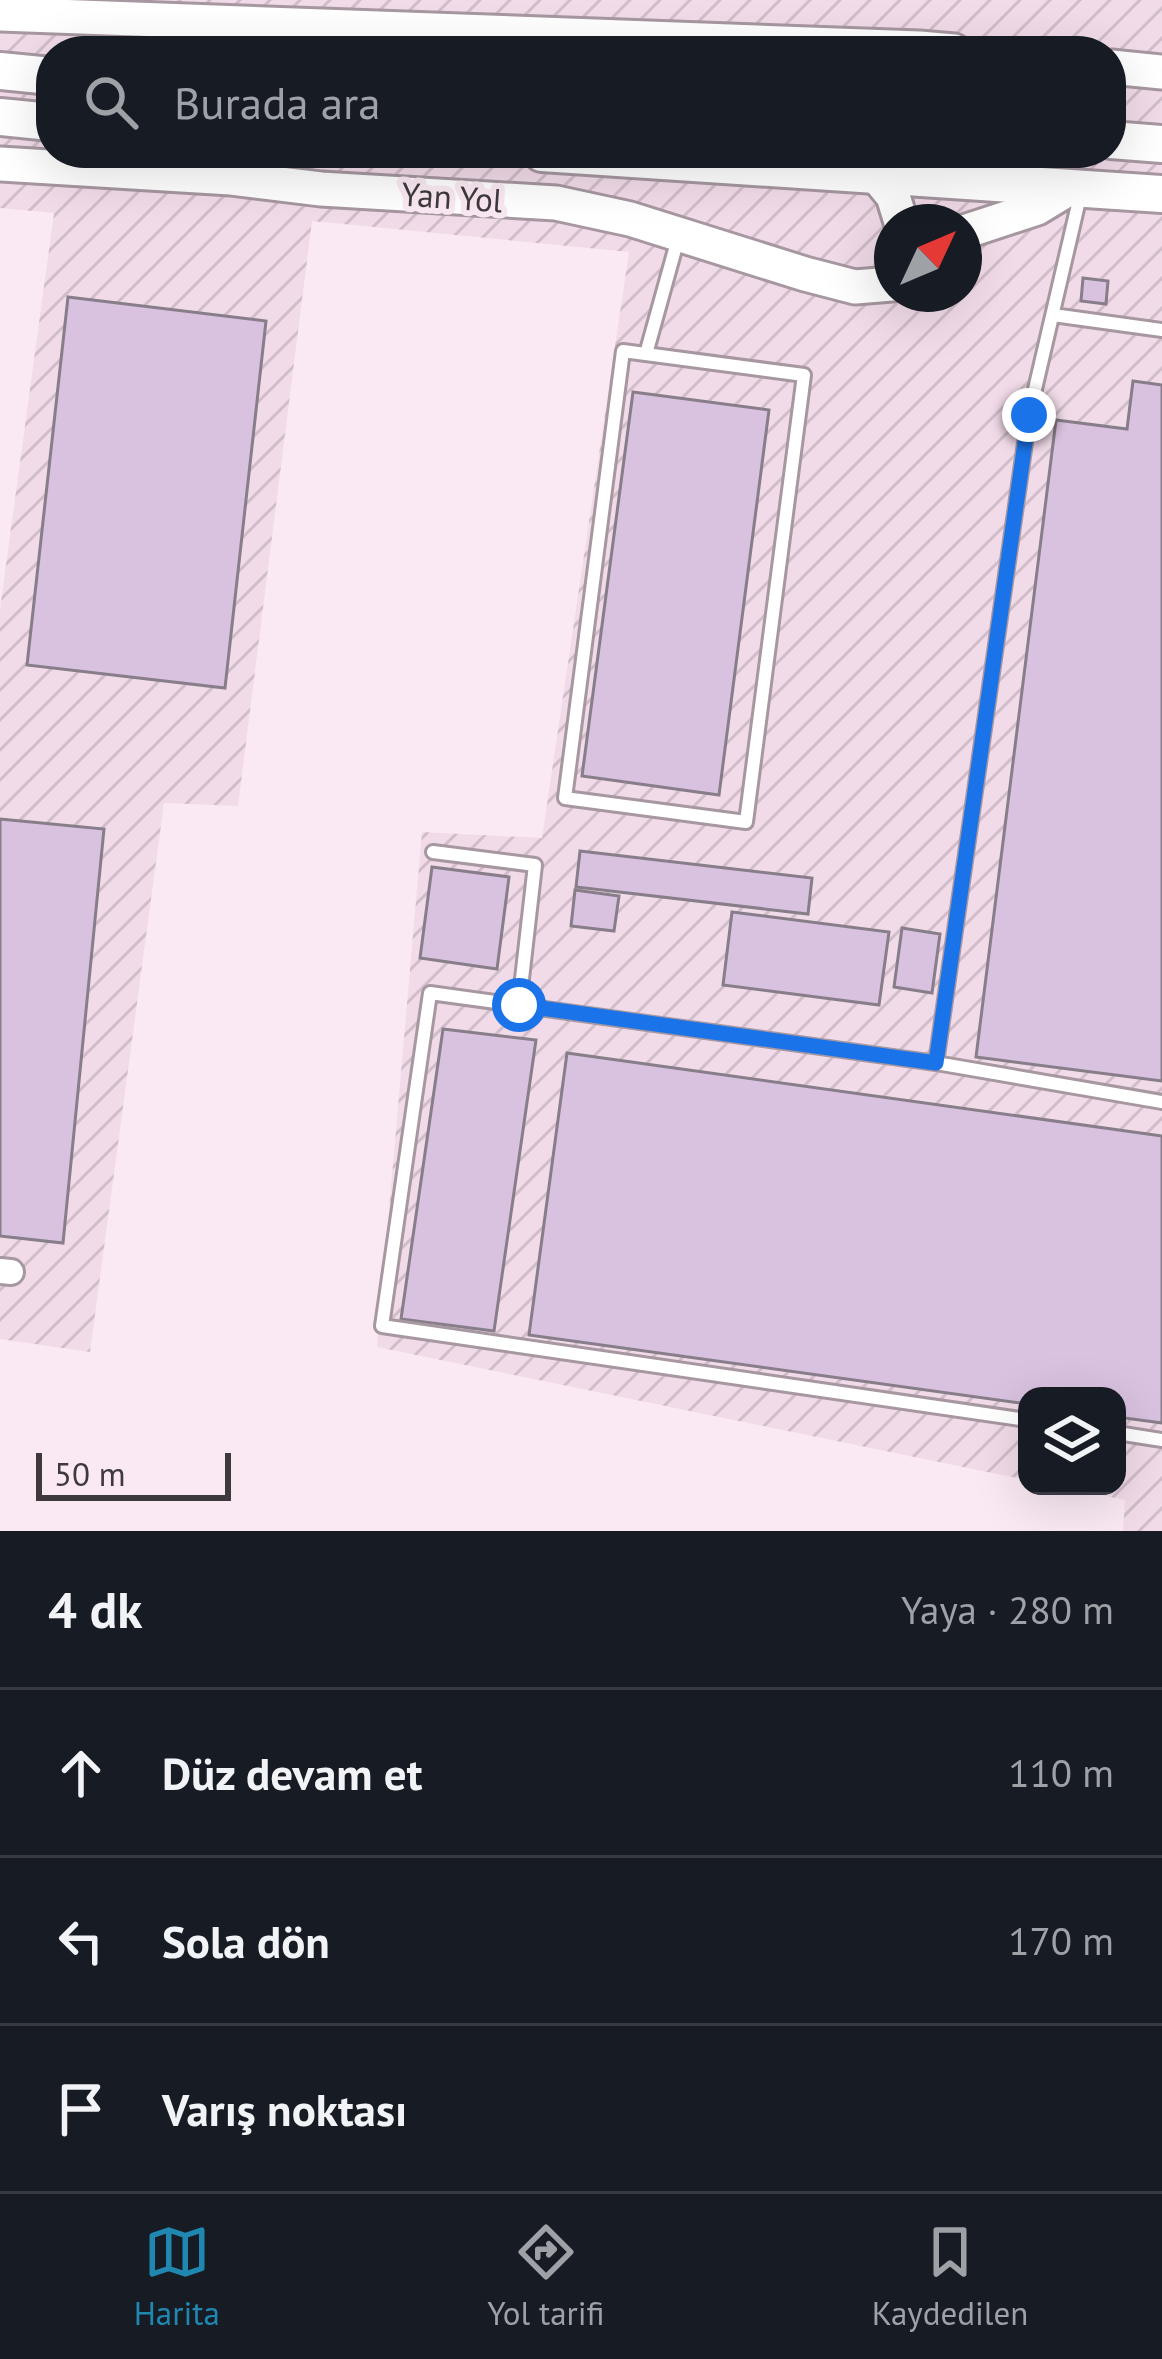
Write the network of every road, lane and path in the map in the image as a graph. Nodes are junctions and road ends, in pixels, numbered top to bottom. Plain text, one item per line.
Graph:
1 (0, 14) edge
2 (567, 36) edge
3 (1126, 68) edge
4 (0, 71) edge
5 (1162, 72) edge
6 (36, 75) edge
7 (0, 117) edge
8 (36, 121) edge
9 (1126, 141) edge
10 (1162, 144) edge
11 (0, 164) edge
12 (36, 166) edge
13 (66, 168) edge
14 (780, 168) edge
15 (875, 174) junction
16 (1076, 188) junction
17 (1162, 194) edge
18 (895, 204) edge
19 (982, 226) edge
20 (679, 234) junction
21 (874, 274) edge
22 (874, 285) edge
23 (855, 287) junction
24 (1053, 315) junction
25 (1162, 330) edge
26 (646, 354) junction
27 (433, 851) dead end
28 (519, 1005) junction
29 (936, 1063) junction
30 (1162, 1102) edge
31 (1018, 1419) edge
32 (1126, 1434) edge
33 (1162, 1440) edge

1 - 2 main road
3 - 5 main road
4 - 6 main road
7 - 8 main road
9 - 10 main road
11 - 12 main road, Yan Yol
13 - 20 main road, Yan Yol
14 - 15 main road
15 - 16 main road
15 - 18 main road
16 - 17 main road
16 - 19 main road
16 - 24 lane
20 - 23 main road, Yan Yol
20 - 26 lane
21 - 23 main road
22 - 23 main road, Yan Yol
24 - 25 lane
24 - 29 lane
26 - 26 lane
27 - 28 lane
28 - 29 lane
28 - 31 lane
29 - 30 lane
32 - 33 lane

